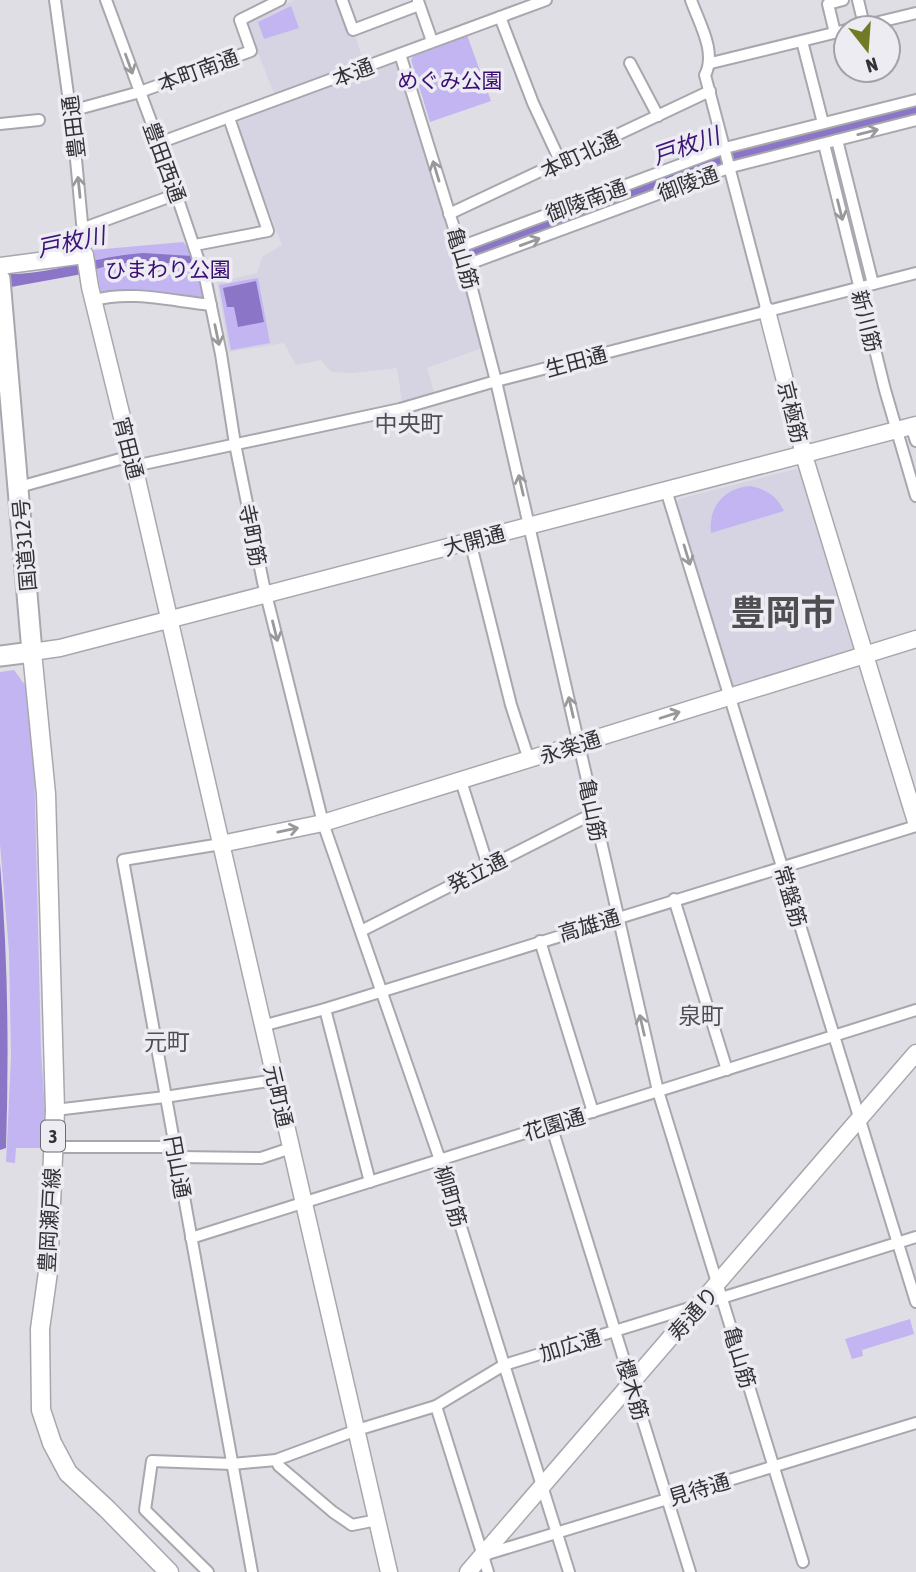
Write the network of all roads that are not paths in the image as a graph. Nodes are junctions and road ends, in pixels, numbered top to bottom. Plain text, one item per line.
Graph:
1 (55, 0) edge
2 (106, 0) edge
3 (280, 0) edge
4 (342, 0) edge
5 (546, 0) edge
6 (691, 0) edge
7 (843, 0) edge
8 (419, 2) edge
9 (833, 14) edge
10 (500, 17) junction
11 (832, 33) edge
12 (432, 41) junction
13 (802, 41) junction
14 (400, 54) junction
15 (630, 63) dead end
16 (711, 63) junction
17 (710, 91) junction
18 (140, 92) junction
19 (916, 100) edge
20 (71, 111) junction
21 (658, 116) junction
22 (229, 118) junction
23 (40, 120) dead end
24 (916, 120) edge
25 (823, 123) junction
26 (0, 124) edge
27 (837, 140) junction
28 (159, 143) junction
29 (824, 144) junction
30 (726, 149) junction
31 (561, 163) junction
32 (730, 166) junction
33 (177, 194) junction
34 (450, 214) junction
35 (84, 228) junction
36 (195, 245) junction
37 (460, 247) junction
38 (86, 257) junction
39 (466, 265) junction
40 (0, 266) edge
41 (916, 273) edge
42 (0, 279) edge
43 (873, 284) junction
44 (859, 288) junction
45 (93, 300) junction
46 (211, 305) junction
47 (767, 311) junction
48 (496, 381) junction
49 (910, 430) edge
50 (235, 444) junction
51 (803, 454) junction
52 (132, 461) junction
53 (19, 488) junction
54 (666, 490) junction
55 (916, 496) edge
56 (530, 525) junction
57 (470, 541) junction
58 (266, 594) junction
59 (169, 619) junction
60 (916, 639) edge
61 (33, 652) junction
62 (864, 654) junction
63 (0, 656) edge
64 (730, 696) junction
65 (579, 744) junction
66 (529, 760) junction
67 (461, 780) junction
68 (594, 813) junction
69 (323, 823) junction
70 (916, 824) edge
71 (222, 844) junction
72 (488, 866) junction
73 (782, 867) junction
74 (674, 900) junction
75 (617, 917) junction
76 (361, 931) junction
77 (540, 940) junction
78 (382, 990) junction
79 (325, 1009) junction
80 (916, 1010) edge
81 (262, 1026) junction
82 (834, 1036) junction
83 (916, 1053) edge
84 (727, 1070) junction
85 (275, 1080) junction
86 (657, 1091) junction
87 (166, 1097) junction
88 (55, 1110) junction
89 (593, 1112) junction
90 (859, 1119) junction
91 (551, 1125) junction
92 (53, 1147) junction
93 (291, 1148) junction
94 (176, 1152) junction
95 (440, 1160) junction
96 (370, 1182) junction
97 (304, 1203) junction
98 (916, 1237) edge
99 (191, 1238) junction
100 (898, 1243) junction
101 (720, 1291) junction
102 (916, 1302) edge
103 (700, 1304) junction
104 (615, 1331) junction
105 (504, 1365) junction
106 (632, 1384) junction
107 (436, 1406) junction
108 (916, 1423) edge
109 (357, 1430) junction
110 (276, 1460) junction
111 (232, 1464) junction
112 (774, 1467) junction
113 (542, 1485) junction
114 (667, 1499) junction
115 (377, 1520) junction
116 (557, 1533) junction
117 (482, 1556) junction
118 (803, 1562) dead end
119 (169, 1572) edge
120 (208, 1572) edge
121 (252, 1572) edge
122 (389, 1572) edge
123 (468, 1572) edge
124 (488, 1572) edge
125 (569, 1572) edge
126 (690, 1572) edge

1 - 20 street, 豊田通
2 -> 18 street, 豊田西通
3 - 18 street, 本町南通
4 - 8 street
5 - 10 street, 本通
6 - 16 street, 京極筋
7 - 9 street
8 - 12 street
10 - 12 street, 本通
10 - 31 street
11 - 13 street
12 - 14 street, 本通
13 - 16 street
13 - 25 street
14 - 22 street, 本通
34 -> 14 street, 亀山筋
15 - 21 street
16 - 17 street, 京極筋
17 - 21 street, 本町北通
17 - 30 street, 京極筋
18 - 20 street, 本町南通
18 - 28 street, 豊田西通
19 - 25 street, 御陵南通
35 -> 20 street, 豊田通
21 - 31 street, 本町北通
22 - 28 street, 本通
22 - 36 street
23 - 26 street
27 -> 24 street, 御陵通
25 - 30 street, 御陵南通
27 - 29 street, 御陵通
27 - 43 street
28 - 33 street, 豊田西通
29 - 32 street, 御陵通
29 -> 44 street, 新川筋
30 - 32 street, 京極筋
30 - 37 street, 御陵南通
31 - 34 street, 本町北通
39 -> 32 street, 御陵通
32 - 47 street, 京極筋
33 - 35 street
33 - 36 street, 豊田西通
34 - 37 street, 亀山筋
35 - 38 street, 豊田通
36 - 46 street, 寺町筋
37 - 39 street, 亀山筋
38 - 40 street
38 - 45 street, 宵田通
39 - 48 street, 亀山筋
41 - 43 street, 生田通
42 - 53 highway, 国道312号
43 - 44 street, 生田通
44 - 47 street, 生田通
44 - 49 street, 新川筋
45 - 46 street
45 - 52 street, 宵田通
46 -> 50 street, 寺町筋
47 - 48 street, 生田通
47 - 51 street, 京極筋
48 - 50 street, 生田通
56 -> 48 street, 亀山筋
49 - 51 street, 大開通
49 - 55 street, 新川筋
50 - 52 street, 生田通
50 - 58 street, 寺町筋
51 - 54 street, 大開通
51 - 62 street, 京極筋
52 - 53 street, 生田通
52 - 59 street, 宵田通
53 - 61 highway, 国道312号
54 - 56 street, 大開通
54 -> 64 street, 常盤筋
56 - 57 street, 大開通
65 -> 56 street, 亀山筋
57 - 58 street, 大開通
57 - 66 street
58 - 59 street, 大開通
58 -> 69 street, 寺町筋
59 - 61 street, 大開通
59 - 71 street, 元町通
60 - 62 street, 永楽通
61 - 63 highway
61 - 88 main road, 豊岡瀬戸線 / 3
62 - 64 street, 永楽通
62 - 70 street, 京極筋
65 -> 64 street, 永楽通
64 - 73 street, 常盤筋
65 - 66 street, 永楽通
65 - 68 street, 亀山筋
66 - 67 street, 永楽通
67 - 69 street, 永楽通
67 - 72 street
68 - 72 street, 発立通
68 - 75 street, 亀山筋
71 -> 69 street, 永楽通
69 - 76 street, 柳町筋
70 - 73 street, 高雄通
71 - 81 street, 元町通
71 - 87 street, 円山通
72 - 76 street, 発立通
73 - 74 street, 高雄通
73 - 82 street, 常盤筋
74 - 75 street, 高雄通
74 - 84 street
75 - 77 street, 高雄通
86 -> 75 street, 亀山筋
76 - 78 street, 柳町筋
77 - 78 street, 高雄通
77 - 89 street
78 - 79 street, 高雄通
78 - 95 street, 柳町筋
79 - 81 street, 高雄通
79 - 96 street
80 - 82 street, 花園通
81 - 85 street, 元町通
82 - 84 street, 花園通
82 - 90 street, 常盤筋
83 - 90 street, 寿通り
84 - 86 street, 花園通
85 - 87 street
85 - 93 street, 元町通
86 - 89 street, 花園通
86 - 101 street, 亀山筋
87 - 88 street
87 - 94 street, 円山通
88 - 92 main road, 豊岡瀬戸線 / 3
89 - 91 street, 花園通
90 - 100 street, 常盤筋
90 - 101 street, 寿通り
91 - 95 street, 花園通
91 - 104 street, 櫻木筋
92 - 94 street
92 - 119 main road, 豊岡瀬戸線 / 3
93 - 94 street
93 - 97 street, 元町通
94 - 99 street, 円山通
95 - 96 street, 花園通
95 - 105 street, 柳町筋
96 - 97 street, 花園通
97 - 99 street, 花園通
97 - 109 street, 元町通
98 - 100 street
99 - 111 street, 円山通
100 - 101 street
100 - 102 street, 常盤筋
101 - 103 street, 寿通り
101 - 112 street, 亀山筋
103 - 104 street, 加広通
103 - 106 street, 寿通り
104 - 105 street, 加広通
104 - 106 street, 櫻木筋
105 - 107 street, 加広通
105 - 113 street, 柳町筋
106 - 113 street, 寿通り
106 - 114 street, 櫻木筋
107 - 109 street, 加広通
107 - 117 street
108 - 112 street, 見待通
109 - 110 street, 加広通
109 - 115 street, 元町通
110 - 111 street, 加広通
110 - 115 street
111 - 120 street, 加広通
111 - 121 street, 円山通
112 - 114 street, 見待通
112 - 118 street, 亀山筋
113 - 116 street, 柳町筋
113 - 117 street, 寿通り
114 - 116 street, 見待通
114 - 126 street, 櫻木筋
115 - 122 street, 元町通
116 - 117 street, 見待通
116 - 125 street, 柳町筋
117 - 123 street, 寿通り
117 - 124 street

